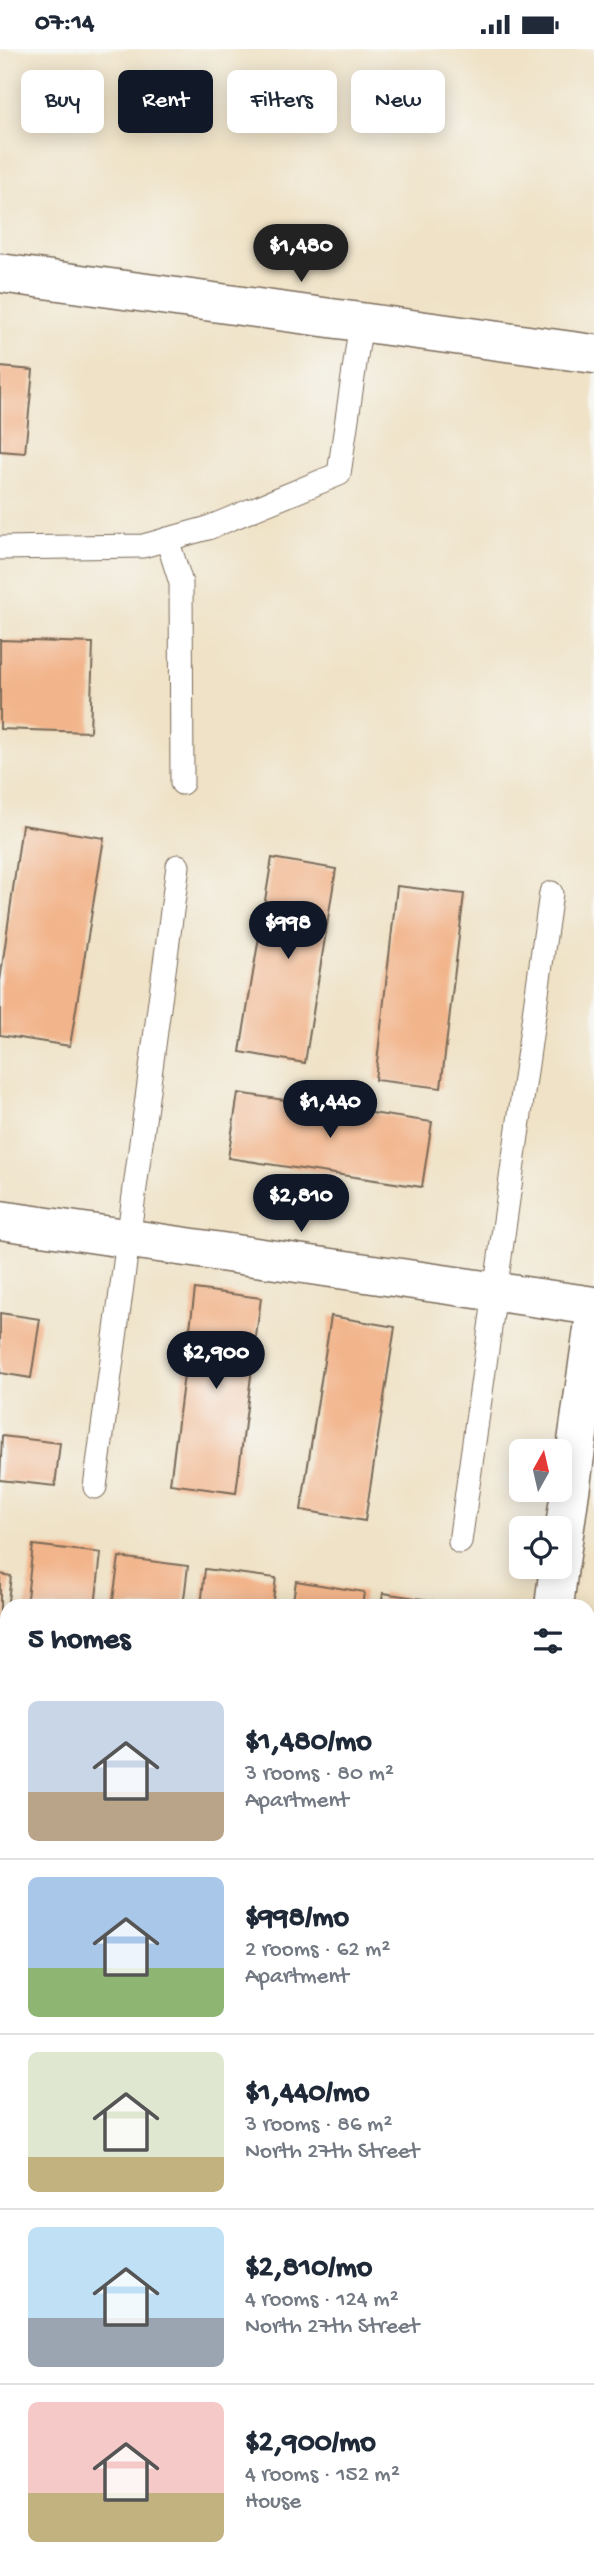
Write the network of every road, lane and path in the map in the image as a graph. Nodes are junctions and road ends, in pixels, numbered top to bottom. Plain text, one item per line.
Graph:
1 (0, 273) edge
2 (361, 322) junction
3 (594, 354) edge
4 (167, 539) junction
5 (0, 548) edge
6 (182, 783) dead end
7 (178, 866) dead end
8 (551, 893) dead end
9 (0, 1220) edge
10 (128, 1239) junction
11 (495, 1292) junction
12 (594, 1306) edge
13 (594, 1322) edge
14 (95, 1487) dead end
15 (567, 1516) edge
16 (460, 1542) dead end
17 (558, 1579) edge
18 (555, 1599) edge

1 - 2 street
2 - 3 street
2 - 4 lane
4 - 5 lane
4 - 6 lane
7 - 10 lane
8 - 11 lane
9 - 10 street
10 - 11 street
10 - 14 lane
11 - 12 street
11 - 16 lane
13 - 15 street
17 - 18 street

